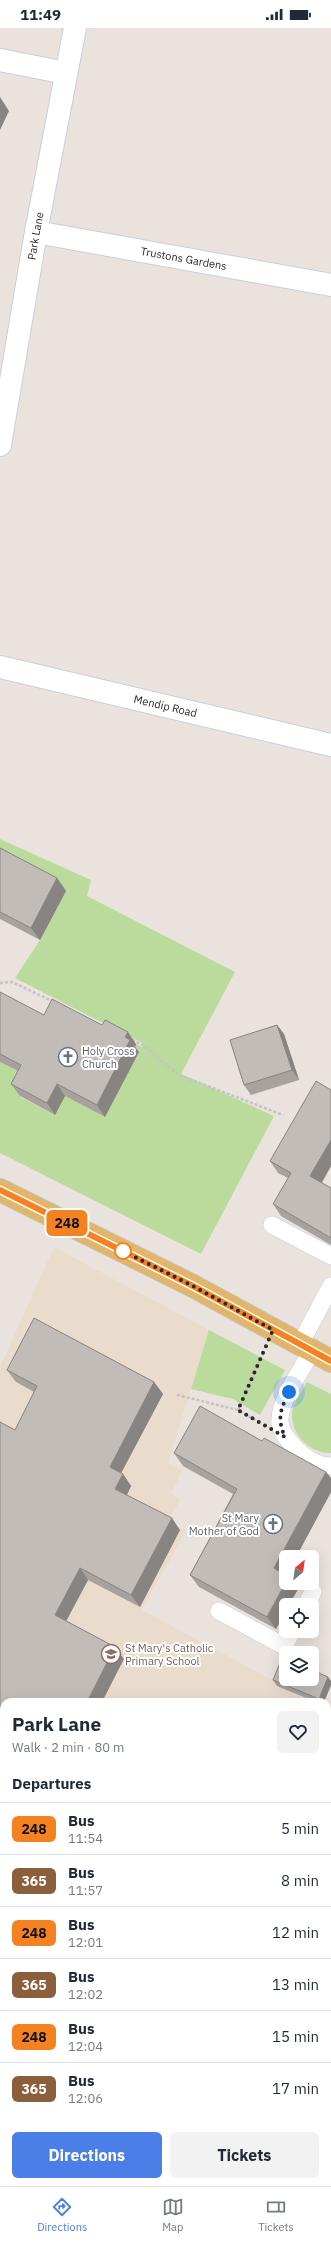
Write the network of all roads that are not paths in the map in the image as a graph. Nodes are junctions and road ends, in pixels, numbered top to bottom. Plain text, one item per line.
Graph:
1 (75, 28) edge
2 (0, 60) edge
3 (66, 73) junction
4 (36, 232) junction
5 (331, 285) edge
6 (0, 445) edge
7 (0, 666) edge
8 (331, 745) edge
9 (0, 1190) edge
10 (272, 1225) dead end
11 (331, 1256) edge
12 (331, 1286) edge
13 (306, 1348) junction
14 (331, 1361) edge
15 (331, 1466) edge
16 (219, 1611) dead end
17 (288, 1638) edge

1 - 3 street, Park Lane
2 - 3 street
3 - 4 street, Park Lane
4 - 5 street, Trustons Gardens
4 - 6 street, Park Lane
7 - 8 street, Mendip Road
9 - 13 main road
10 - 11 lane
12 - 13 lane
13 - 14 main road
13 - 15 lane
16 - 17 lane

